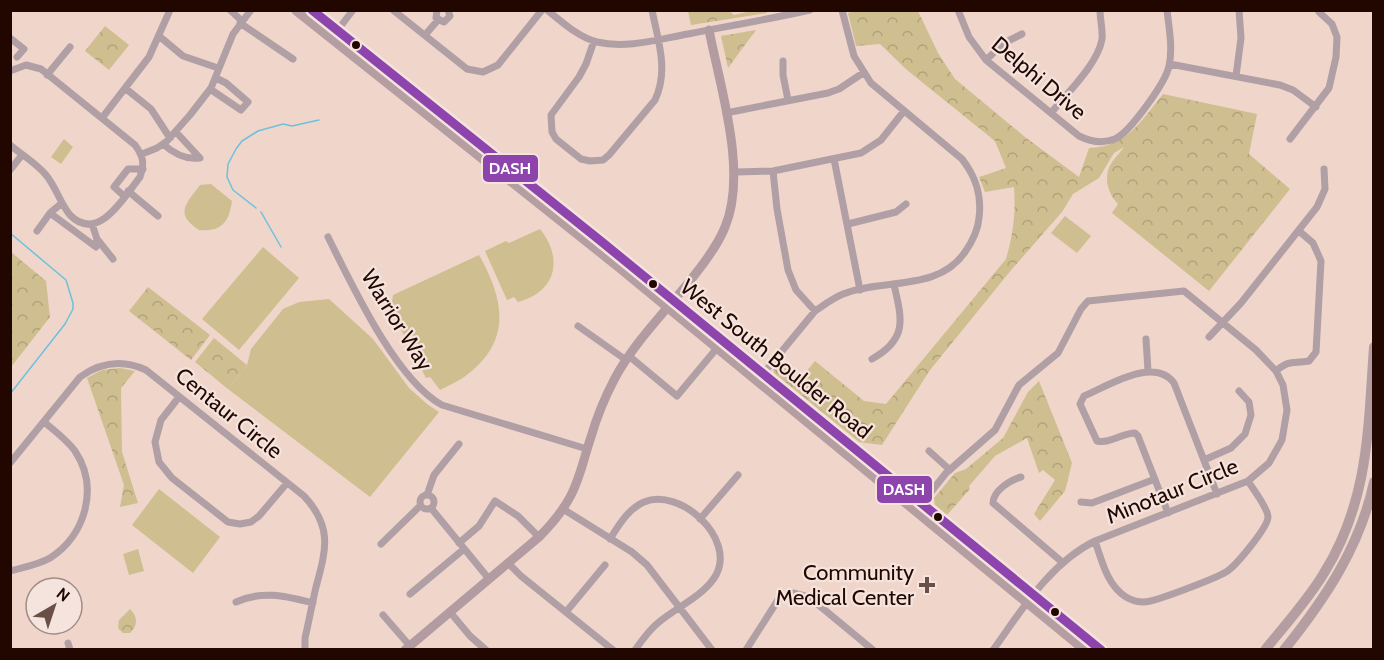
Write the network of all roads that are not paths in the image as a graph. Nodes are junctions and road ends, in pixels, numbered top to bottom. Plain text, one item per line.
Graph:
1 (170, 10) edge
2 (230, 10) edge
3 (251, 10) edge
4 (296, 10) edge
5 (311, 10) edge
6 (353, 10) edge
7 (393, 10) edge
8 (437, 10) edge
9 (448, 10) edge
10 (542, 10) edge
11 (547, 10) edge
12 (652, 10) edge
13 (810, 10) edge
14 (842, 10) edge
15 (958, 10) edge
16 (1100, 10) edge
17 (1167, 10) edge
18 (1239, 10) edge
19 (1319, 12) dead end
20 (774, 14) edge
21 (438, 20) junction
22 (241, 22) junction
23 (709, 30) junction
24 (337, 31) junction
25 (1022, 34) dead end
26 (425, 35) junction
27 (159, 36) junction
28 (10, 38) edge
29 (658, 39) junction
30 (594, 41) junction
31 (70, 47) dead end
32 (14, 55) edge
33 (293, 59) dead end
34 (986, 60) junction
35 (783, 61) dead end
36 (1170, 64) junction
37 (22, 66) junction
38 (218, 68) junction
39 (10, 71) edge
40 (863, 73) junction
41 (47, 75) junction
42 (1236, 76) junction
43 (216, 78) junction
44 (125, 88) junction
45 (210, 89) junction
46 (788, 100) junction
47 (1316, 107) junction
48 (904, 111) junction
49 (726, 112) junction
50 (1051, 113) junction
51 (102, 118) junction
52 (176, 132) junction
53 (1290, 139) dead end
54 (167, 141) junction
55 (10, 145) edge
56 (142, 154) junction
57 (22, 155) junction
58 (834, 159) junction
59 (1324, 169) dead end
60 (10, 170) edge
61 (143, 170) junction
62 (773, 171) junction
63 (735, 172) junction
64 (126, 194) junction
65 (62, 203) junction
66 (906, 204) dead end
67 (50, 213) junction
68 (158, 216) dead end
69 (92, 224) junction
70 (848, 224) junction
71 (37, 231) dead end
72 (1299, 231) junction
73 (328, 237) dead end
74 (96, 243) junction
75 (113, 259) dead end
76 (894, 285) junction
77 (860, 290) junction
78 (671, 304) junction
79 (815, 311) junction
80 (1222, 322) junction
81 (578, 326) dead end
82 (1209, 337) dead end
83 (1146, 339) dead end
84 (1374, 347) edge
85 (717, 348) junction
86 (628, 358) junction
87 (872, 359) dead end
88 (1148, 371) junction
89 (1276, 371) junction
90 (763, 374) junction
91 (1239, 392) dead end
92 (179, 398) junction
93 (44, 422) junction
94 (459, 444) dead end
95 (587, 449) junction
96 (929, 451) dead end
97 (1204, 460) junction
98 (10, 463) edge
99 (950, 470) junction
100 (738, 475) dead end
101 (1022, 477) dead end
102 (1155, 479) junction
103 (1248, 481) junction
104 (1374, 482) edge
105 (287, 483) junction
106 (1217, 494) junction
107 (428, 495) junction
108 (1081, 502) dead end
109 (420, 506) junction
110 (919, 507) junction
111 (431, 508) junction
112 (563, 509) junction
113 (1168, 513) junction
114 (700, 519) junction
115 (539, 537) junction
116 (610, 539) junction
117 (1095, 541) junction
118 (381, 543) dead end
119 (462, 546) junction
120 (1062, 562) junction
121 (508, 563) junction
122 (605, 565) dead end
123 (10, 571) edge
124 (489, 579) junction
125 (410, 594) dead end
126 (1032, 599) junction
127 (236, 602) dead end
128 (313, 603) junction
129 (680, 607) junction
130 (450, 612) junction
131 (566, 612) junction
132 (383, 615) dead end
133 (407, 648) edge
134 (304, 650) edge
135 (486, 650) edge
136 (613, 650) edge
137 (634, 650) edge
138 (712, 650) edge
139 (746, 650) edge
140 (873, 650) edge
141 (993, 650) edge
142 (1085, 650) edge
143 (1102, 650) edge
144 (1265, 650) edge
145 (1284, 650) edge

1 - 27 street
2 - 22 street
3 - 22 street
4 - 78 main road, West South Boulder Road
5 - 24 main road, West South Boulder Road
6 - 24 street
7 - 26 street
8 - 21 street
9 - 21 street
10 - 26 street
11 - 30 street
12 - 29 street
13 - 20 street
14 - 40 street
15 - 34 street, Delphi Drive
16 - 50 street
17 - 36 street, Delphi Drive
18 - 42 street
19 - 47 street
20 - 23 street
21 - 26 street
22 - 33 street
22 - 38 street
23 - 29 street
23 - 49 street
24 - 78 main road, West South Boulder Road
25 - 34 street
27 - 38 street
27 - 44 street
28 - 32 street
29 - 30 street
29 - 30 street
31 - 41 street
32 - 37 street
34 - 50 street, Delphi Drive
35 - 46 street
36 - 42 street
36 - 50 street, Delphi Drive
37 - 39 street
37 - 41 street
38 - 43 street
40 - 46 street
40 - 48 street
41 - 51 street
42 - 47 street
43 - 45 street
43 - 45 street
44 - 51 street
44 - 54 street
45 - 52 street
46 - 49 street
47 - 53 street
48 - 58 street
48 - 76 street
49 - 63 street
51 - 56 street
52 - 54 street
52 - 54 street
54 - 56 street
55 - 57 street
56 - 61 street
57 - 60 street
57 - 65 street
58 - 62 street
58 - 70 street
59 - 72 street
61 - 64 street
61 - 64 street
62 - 63 street
62 - 79 street
63 - 78 street
64 - 68 street
64 - 69 street
65 - 67 street
65 - 69 street
66 - 70 street
67 - 71 street
67 - 74 street
69 - 74 street
70 - 77 street
72 - 80 street
72 - 89 street
73 - 95 street, Warrior Way
74 - 75 street
76 - 77 street
76 - 87 street
77 - 79 street
78 - 85 main road, West South Boulder Road
78 - 86 street
78 - 90 main road, West South Boulder Road
79 - 90 street
80 - 82 street
80 - 89 street, Minotaur Circle
80 - 99 street, Minotaur Circle
81 - 86 street
83 - 88 street
84 - 144 main road
85 - 86 street
85 - 110 main road, West South Boulder Road
86 - 95 street
88 - 97 street
88 - 102 street
89 - 103 street, Minotaur Circle
90 - 110 main road, West South Boulder Road
91 - 97 street
92 - 93 street, Centaur Circle
92 - 105 street, Centaur Circle
92 - 105 street
93 - 98 street, Centaur Circle
93 - 123 street
94 - 107 street
95 - 112 street
96 - 99 street
97 - 106 street
99 - 110 street
100 - 114 street
101 - 120 street
102 - 108 street
102 - 113 street
103 - 106 street, Minotaur Circle
103 - 117 street
104 - 145 main road
105 - 128 street, Centaur Circle
106 - 113 street, Minotaur Circle
107 - 109 street
107 - 111 street
109 - 111 street
109 - 118 street
110 - 126 main road, West South Boulder Road
111 - 119 street
112 - 115 street
112 - 116 street
113 - 117 street, Minotaur Circle
114 - 116 street
114 - 129 street
115 - 119 street
115 - 121 street
116 - 129 street
117 - 120 street, Minotaur Circle
119 - 124 street
119 - 125 street
120 - 126 street, Minotaur Circle
121 - 124 street
121 - 131 street
122 - 131 street
124 - 130 street
126 - 141 street, Minotaur Circle
126 - 142 main road, West South Boulder Road
126 - 143 main road, West South Boulder Road
127 - 128 street
128 - 134 street, Centaur Circle
129 - 137 street
129 - 138 street
130 - 133 street
130 - 135 street
131 - 136 street
132 - 133 street
139 - 140 street

